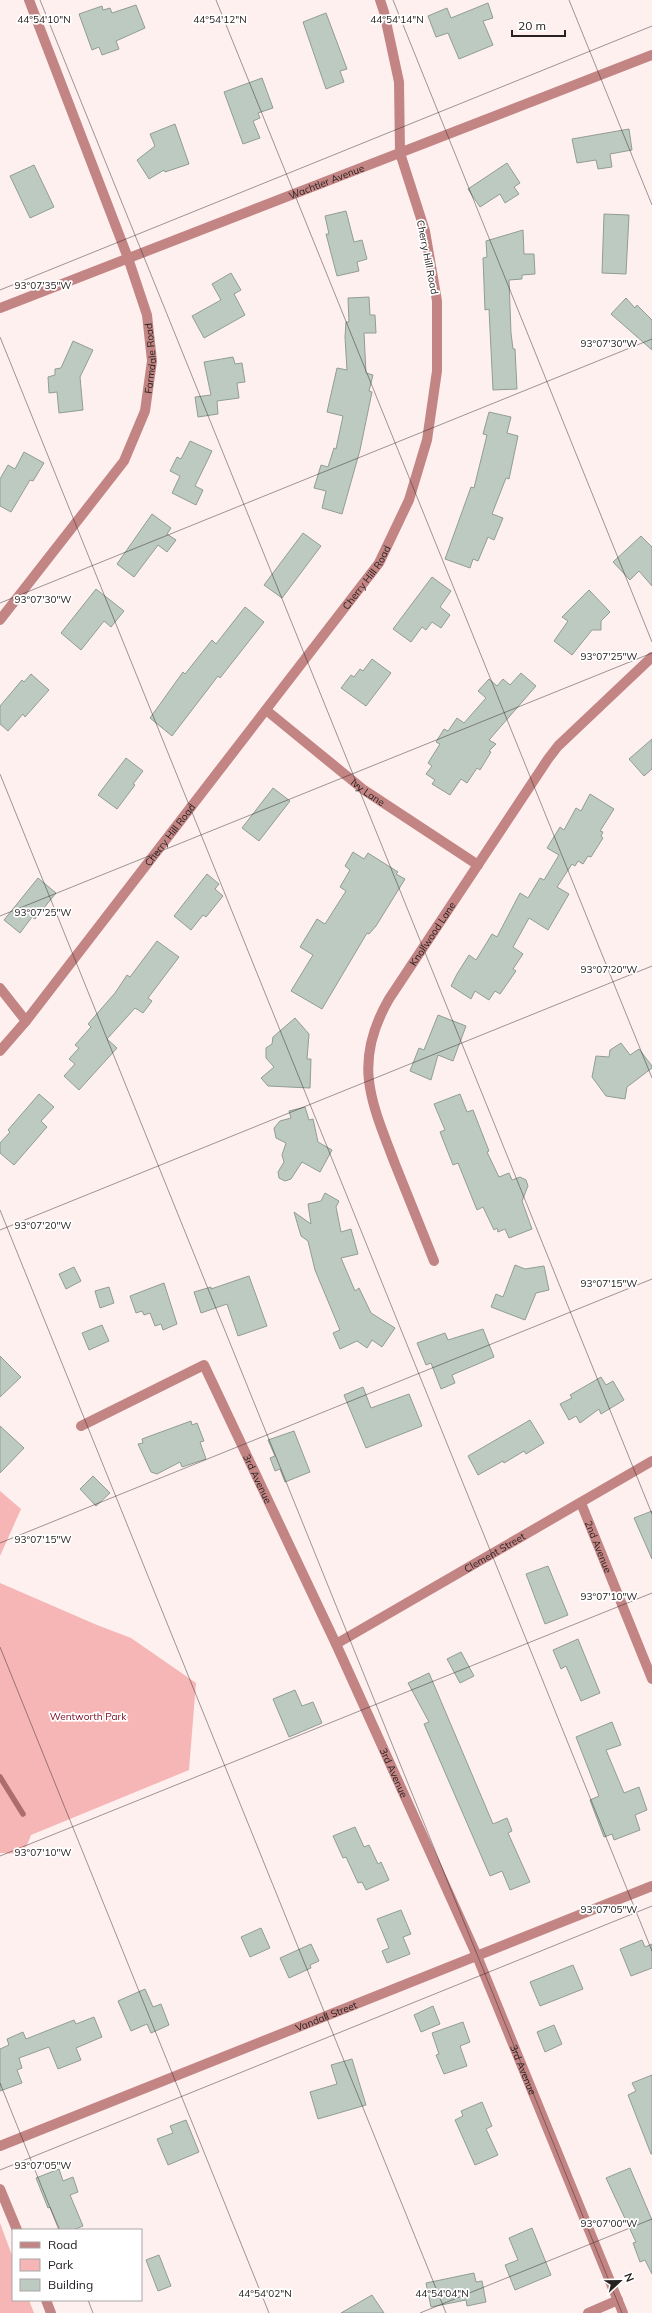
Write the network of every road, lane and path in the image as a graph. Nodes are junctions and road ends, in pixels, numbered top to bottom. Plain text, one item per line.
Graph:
1 (29, 0) edge
2 (380, 0) edge
3 (652, 55) edge
4 (400, 153) junction
5 (128, 258) junction
6 (0, 308) edge
7 (0, 620) edge
8 (652, 657) edge
9 (266, 710) junction
10 (478, 865) junction
11 (0, 988) edge
12 (26, 1021) junction
13 (0, 1051) edge
14 (434, 1261) dead end
15 (81, 1426) dead end
16 (652, 1461) edge
17 (581, 1503) junction
18 (336, 1644) junction
19 (652, 1678) edge
20 (652, 1886) edge
21 (477, 1956) junction
22 (0, 2146) edge
23 (0, 2189) edge
24 (17, 2229) edge
25 (618, 2300) junction
26 (46, 2301) edge
27 (51, 2313) edge
28 (588, 2313) edge
29 (623, 2313) edge

1 - 5 street, Farmdale Road
2 - 4 street, Cherry Hill Road
3 - 4 street, Wachtler Avenue
4 - 5 street, Wachtler Avenue
4 - 9 street, Cherry Hill Road
5 - 6 street, Wachtler Avenue
5 - 7 street, Farmdale Road
8 - 10 street, Knollwood Lane
9 - 10 street, Ivy Lane
9 - 12 street, Cherry Hill Road
10 - 14 street, Knollwood Lane
11 - 12 street
12 - 13 street, Cherry Hill Road
15 - 18 street, 3rd Avenue
16 - 17 street, Clement Street
17 - 18 street, Clement Street
17 - 19 street, 2nd Avenue
18 - 21 street, 3rd Avenue
20 - 21 street, Vandall Street
21 - 22 street, Vandall Street
21 - 25 street, 3rd Avenue
23 - 24 street
25 - 28 street
25 - 29 street, 3rd Avenue
26 - 27 street

